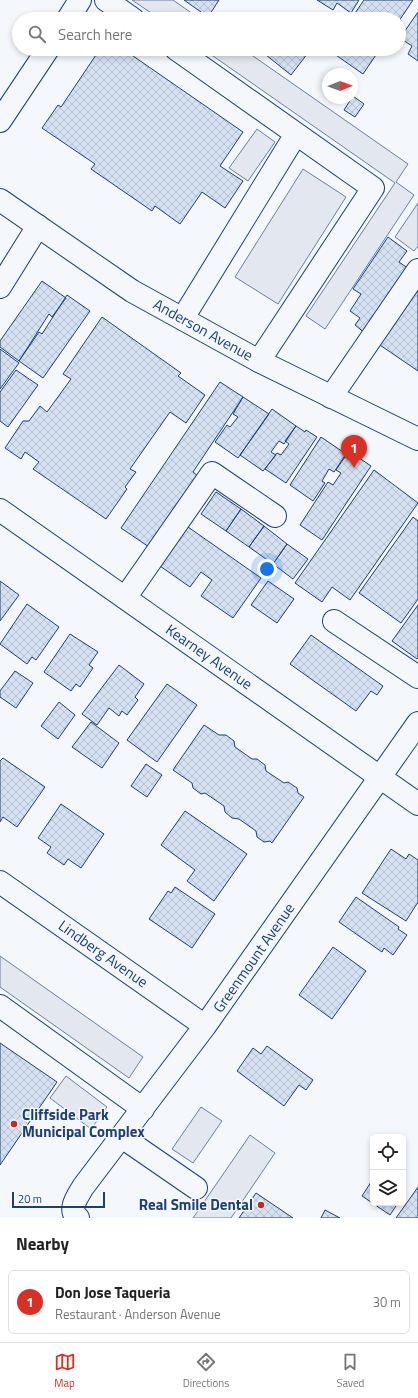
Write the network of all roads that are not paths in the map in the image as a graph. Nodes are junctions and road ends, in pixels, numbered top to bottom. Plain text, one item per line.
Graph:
1 (80, 0) edge
2 (106, 0) edge
3 (72, 12) edge
4 (123, 12) edge
5 (43, 56) edge
6 (186, 56) edge
7 (0, 121) edge
8 (296, 134) junction
9 (0, 200) edge
10 (38, 226) junction
11 (418, 270) edge
12 (0, 287) edge
13 (183, 318) junction
14 (259, 361) junction
15 (332, 396) junction
16 (418, 439) edge
17 (0, 510) edge
18 (274, 516) dead end
19 (125, 598) junction
20 (334, 621) dead end
21 (418, 677) edge
22 (418, 723) edge
23 (381, 777) junction
24 (418, 804) edge
25 (0, 882) edge
26 (0, 1006) edge
27 (205, 1026) junction
28 (143, 1109) junction
29 (122, 1137) junction
30 (196, 1188) dead end
31 (78, 1218) edge

1 - 3 street
2 - 4 street
5 - 7 street
6 - 8 street
8 - 13 street
8 - 14 street
9 - 10 street, Anderson Avenue
10 - 12 street
10 - 13 street, Anderson Avenue
11 - 15 street
13 - 14 street, Anderson Avenue
14 - 15 street, Anderson Avenue
15 - 16 street, Anderson Avenue
17 - 19 street, Kearney Avenue
18 - 19 street
19 - 23 street, Kearney Avenue
20 - 21 street
22 - 23 street, Greenmount Avenue
23 - 24 street, Kearney Avenue
23 - 27 street, Greenmount Avenue
25 - 27 street, Lindberg Avenue
26 - 28 street
27 - 28 street, Greenmount Avenue
28 - 29 street, Greenmount Avenue
29 - 30 street
29 - 31 street, Greenmount Avenue

